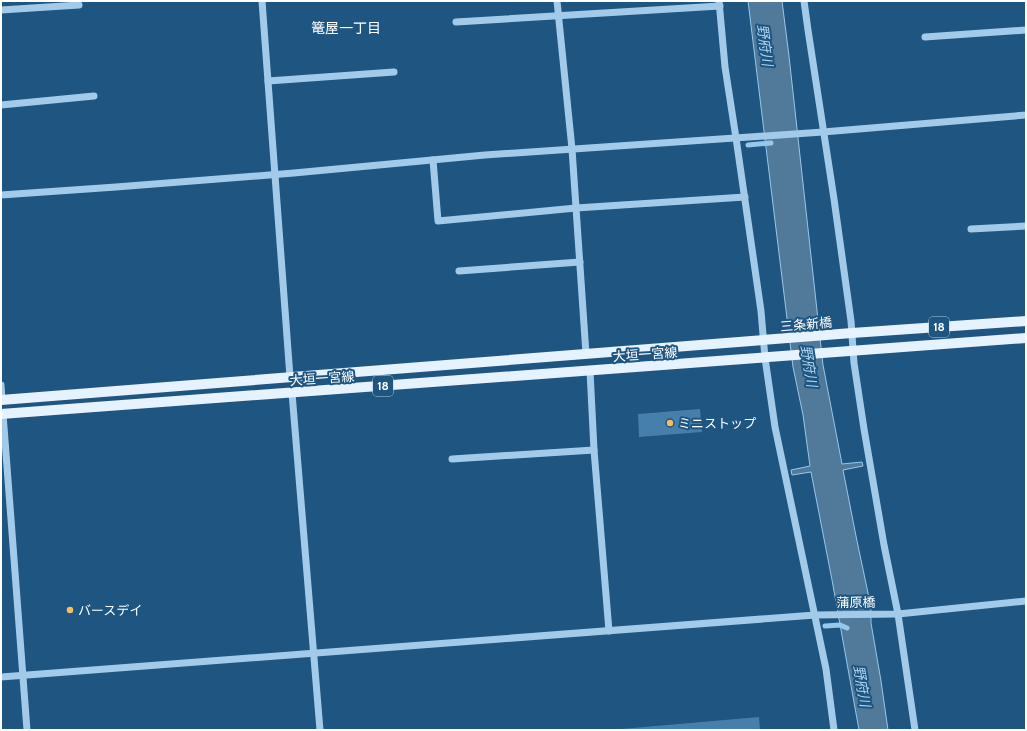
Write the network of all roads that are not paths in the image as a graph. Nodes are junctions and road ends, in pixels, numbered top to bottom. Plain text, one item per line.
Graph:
1 (262, 1) edge
2 (557, 1) edge
3 (804, 1) edge
4 (719, 3) edge
5 (79, 5) dead end
6 (1, 10) edge
7 (558, 16) junction
8 (456, 22) dead end
9 (1026, 30) edge
10 (925, 37) dead end
11 (394, 72) dead end
12 (268, 81) junction
13 (94, 96) dead end
14 (1, 105) edge
15 (1026, 115) edge
16 (823, 132) junction
17 (736, 138) junction
18 (572, 149) junction
19 (433, 160) junction
20 (275, 174) junction
21 (1, 195) edge
22 (745, 197) junction
23 (576, 208) junction
24 (1026, 226) edge
25 (971, 229) dead end
26 (580, 262) junction
27 (458, 271) dead end
28 (1026, 321) edge
29 (852, 333) junction
30 (1026, 338) edge
31 (763, 340) junction
32 (853, 351) junction
33 (586, 354) junction
34 (765, 358) junction
35 (590, 371) junction
36 (290, 377) junction
37 (1, 385) edge
38 (292, 393) junction
39 (2, 400) edge
40 (2, 414) edge
41 (594, 450) junction
42 (452, 459) dead end
43 (1026, 601) edge
44 (898, 614) junction
45 (815, 615) junction
46 (609, 631) junction
47 (313, 653) junction
48 (23, 675) junction
49 (1, 677) edge
50 (27, 730) edge
51 (320, 730) edge
52 (834, 730) edge
53 (915, 730) edge

1 - 12 street
2 - 7 street
3 - 16 street
4 - 7 street
4 - 17 street
5 - 6 street
7 - 8 street
7 - 18 street
9 - 10 street
11 - 12 street
12 - 20 street
13 - 14 street
15 - 16 street
16 - 17 street
16 - 29 street
17 - 18 street
17 - 22 street
18 - 19 street
18 - 23 street
19 - 20 street
19 - 23 street
20 - 21 street
20 - 36 street
22 - 23 street
22 - 31 street
23 - 26 street
24 - 25 street
26 - 27 street
26 - 33 street
28 - 29 main road, 18
29 - 31 main road, 三条新橋 / 18
29 - 32 street
30 - 32 main road, 18
31 - 33 main road, 大垣一宮線 / 18
31 - 34 street
32 - 34 main road, 18
32 - 44 street
33 - 36 main road, 大垣一宮線 / 18
34 - 35 main road, 大垣一宮線 / 18
34 - 45 street
35 - 38 main road, 大垣一宮線 / 18
35 - 41 street
36 - 39 main road, 大垣一宮線 / 18
37 - 39 street
38 - 40 main road, 大垣一宮線 / 18
38 - 47 street
40 - 48 street
41 - 42 street
41 - 46 street
43 - 44 street, 蒲原橋
44 - 45 street, 蒲原橋
44 - 53 street
45 - 46 street, 蒲原橋
45 - 52 street
46 - 47 street, 蒲原橋
47 - 48 street, 蒲原橋
47 - 51 street
48 - 49 street, 蒲原橋
48 - 50 street

